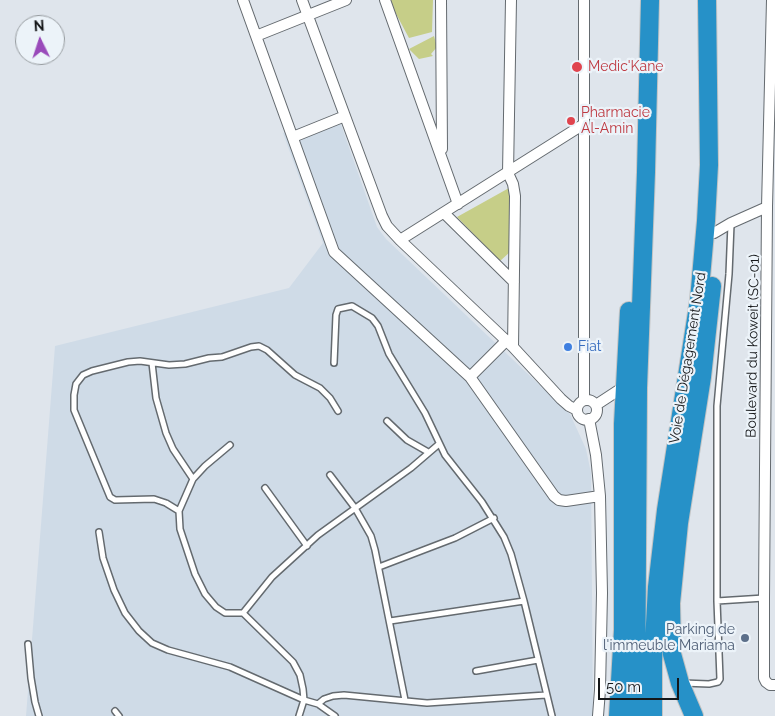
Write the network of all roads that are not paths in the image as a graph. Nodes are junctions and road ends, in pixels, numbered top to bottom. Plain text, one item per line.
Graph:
1 (243, 0) edge
2 (302, 0) edge
3 (346, 0) edge
4 (385, 0) edge
5 (441, 0) edge
6 (511, 0) edge
7 (584, 0) edge
8 (650, 0) edge
9 (707, 0) edge
10 (772, 0) edge
11 (309, 15) junction
12 (256, 36) junction
13 (773, 40) edge
14 (709, 98) junction
15 (772, 104) edge
16 (345, 116) junction
17 (584, 124) junction
18 (293, 137) junction
19 (442, 158) junction
20 (772, 160) edge
21 (508, 173) junction
22 (458, 204) junction
23 (767, 207) junction
24 (444, 214) junction
25 (731, 223) junction
26 (714, 233) junction
27 (400, 240) junction
28 (771, 257) edge
29 (514, 282) junction
30 (510, 344) junction
31 (152, 363) junction
32 (334, 363) dead end
33 (470, 377) junction
34 (632, 387) junction
35 (584, 400) junction
36 (596, 405) junction
37 (577, 410) junction
38 (338, 411) dead end
39 (589, 419) junction
40 (386, 421) dead end
41 (439, 444) junction
42 (230, 445) dead end
43 (428, 452) junction
44 (330, 475) dead end
45 (193, 480) junction
46 (265, 488) dead end
47 (600, 496) junction
48 (355, 508) junction
49 (179, 511) junction
50 (494, 518) junction
51 (99, 532) dead end
52 (307, 546) junction
53 (379, 567) junction
54 (775, 593) edge
55 (764, 598) junction
56 (524, 601) junction
57 (716, 601) junction
58 (243, 613) junction
59 (390, 621) junction
60 (28, 644) dead end
61 (538, 660) junction
62 (476, 671) dead end
63 (680, 683) junction
64 (775, 685) edge
65 (546, 695) junction
66 (304, 700) junction
67 (405, 700) junction
68 (318, 704) junction
69 (39, 716) edge
70 (299, 716) edge
71 (335, 716) edge
72 (552, 716) edge
73 (598, 716) edge
74 (618, 716) edge
75 (636, 716) edge
76 (652, 716) edge
77 (694, 716) edge

1 - 12 street
2 - 11 street
3 - 11 street
4 - 19 street
5 - 19 street
6 - 21 street
7 - 17 street
8 - 34 highway
9 - 14 highway, Voie de Dégagement Nord
10 - 13 street, Boulevard du Koweit (SC-01)
11 - 12 street
11 - 16 street
12 - 18 street
13 - 15 street, Boulevard du Koweit (SC-01)
14 - 26 highway
14 - 76 highway, Voie de Dégagement Nord
15 - 20 street, Boulevard du Koweit (SC-01)
16 - 18 street
16 - 27 street
17 - 21 street
17 - 35 street
18 - 33 street
19 - 22 street
20 - 23 street, Boulevard du Koweit (SC-01)
21 - 22 street
21 - 29 street
22 - 24 street
23 - 25 street
23 - 28 street, Boulevard du Koweit (SC-01)
24 - 27 street
24 - 29 street
25 - 26 street
25 - 57 lane
26 - 63 highway
27 - 30 street
28 - 55 street, Boulevard du Koweit (SC-01)
29 - 30 street
30 - 33 street
30 - 37 street
31 - 38 lane
31 - 45 lane
31 - 49 lane
32 - 41 lane
33 - 47 street
34 - 36 street
34 - 74 highway
34 - 75 highway
35 - 36 street
35 - 37 street
36 - 39 street
37 - 39 street
39 - 47 street
40 - 43 lane
41 - 43 lane
41 - 50 lane
42 - 45 lane
43 - 48 lane
44 - 48 lane
45 - 49 lane
46 - 52 lane
47 - 73 street
48 - 52 lane
48 - 53 lane
49 - 58 lane
50 - 53 lane
50 - 56 lane
51 - 66 lane
52 - 58 lane
53 - 59 lane
54 - 55 street
55 - 57 lane
55 - 64 street, Boulevard du Koweit (SC-01)
56 - 59 lane
56 - 61 lane
57 - 63 lane
58 - 66 lane
59 - 67 lane
60 - 69 lane
61 - 62 lane
61 - 65 lane
63 - 77 highway
65 - 67 lane
65 - 72 lane
66 - 68 lane
66 - 70 lane
67 - 68 lane
68 - 71 lane

